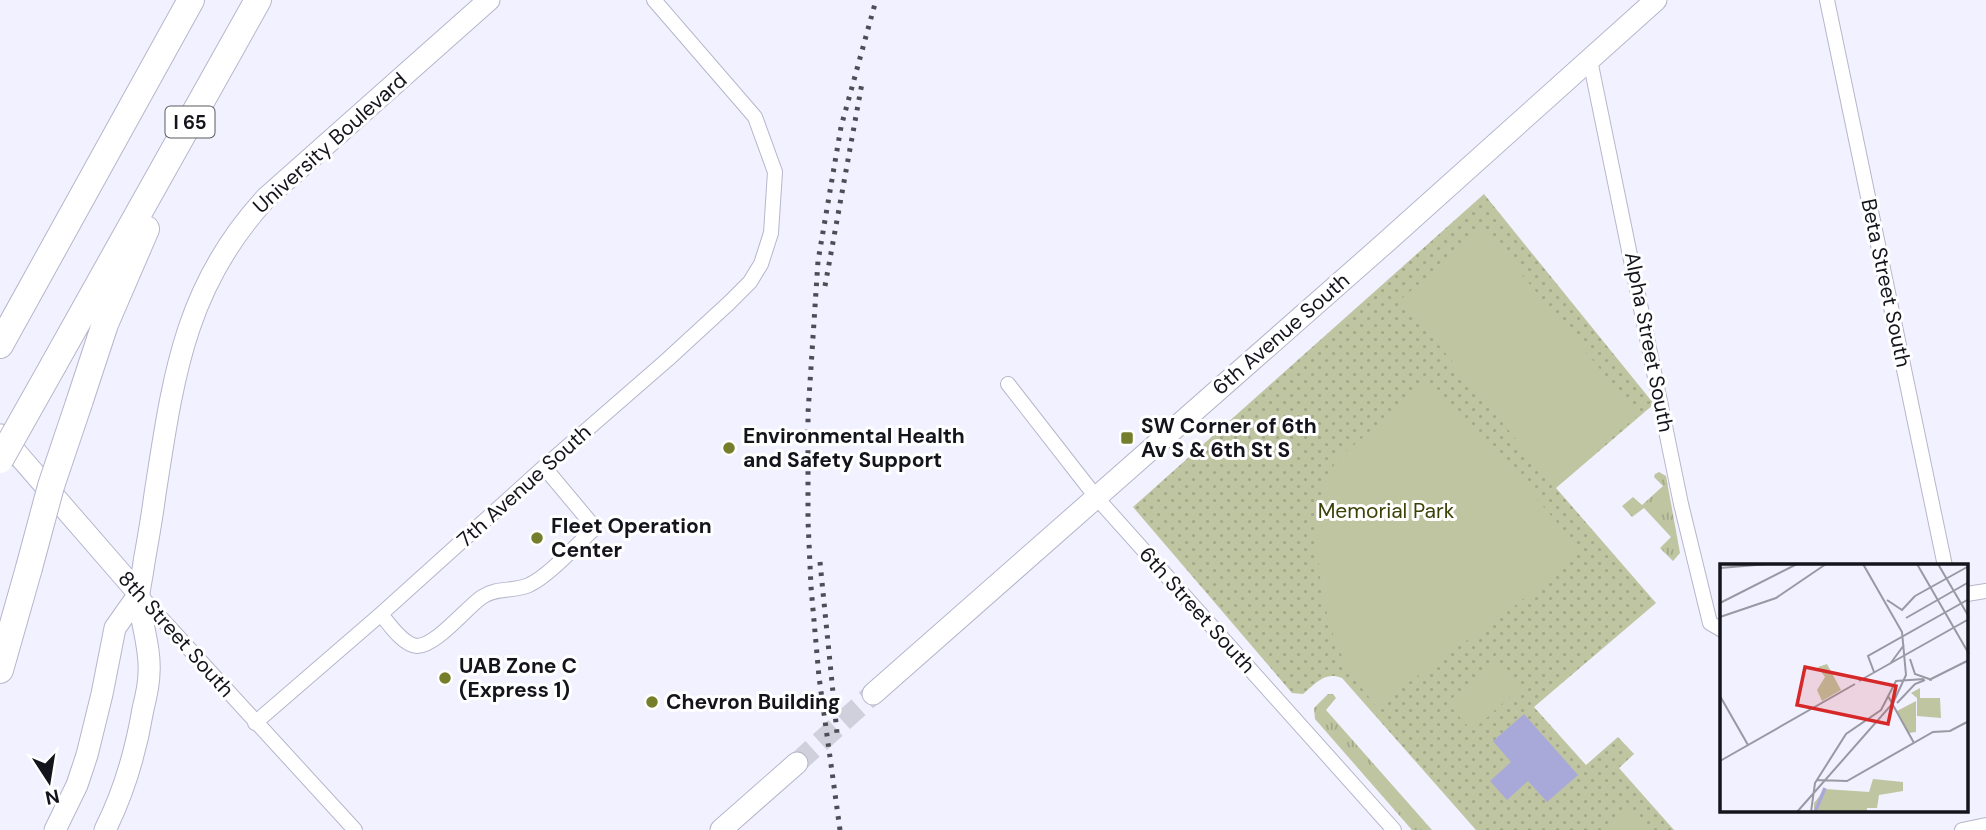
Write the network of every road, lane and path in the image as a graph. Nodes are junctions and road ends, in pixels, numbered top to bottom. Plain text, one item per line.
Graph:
1 (191, 0) edge
2 (258, 0) edge
3 (489, 0) edge
4 (654, 0) edge
5 (1656, 0) edge
6 (1827, 0) edge
7 (1590, 60) junction
8 (205, 95) junction
9 (0, 345) edge
10 (1007, 384) dead end
11 (0, 434) edge
12 (0, 460) edge
13 (544, 467) junction
14 (1096, 497) junction
15 (1945, 564) edge
16 (1986, 591) edge
17 (139, 594) junction
18 (1968, 594) edge
19 (381, 614) junction
20 (1716, 627) edge
21 (0, 670) edge
22 (873, 694) tunnel mouth
23 (255, 723) junction
24 (797, 763) tunnel mouth
25 (1986, 825) edge
26 (1392, 829) edge
27 (55, 830) edge
28 (105, 830) edge
29 (355, 830) edge
30 (721, 830) edge
31 (1962, 830) edge

1 - 9 highway, I 65
2 - 8 highway, I 65
3 - 17 main road, University Boulevard
4 - 13 street, 7th Avenue South
5 - 7 main road, 6th Avenue South
6 - 15 street, Beta Street South
7 - 14 main road, 6th Avenue South
7 - 20 street, Alpha Street South
8 - 12 highway, I 65, bridge
8 - 21 highway, bridge
10 - 14 street, 6th Street South
11 - 17 main road, 8th Street South
13 - 19 street, 7th Avenue South
13 - 19 street
14 - 22 main road, 6th Avenue South
14 - 26 street, 6th Street South
16 - 18 street
17 - 23 street, 8th Street South
17 - 27 main road, University Boulevard
17 - 28 main road, University Boulevard
19 - 23 street, 7th Avenue South
23 - 29 street, 8th Street South
24 - 30 main road
25 - 31 street

